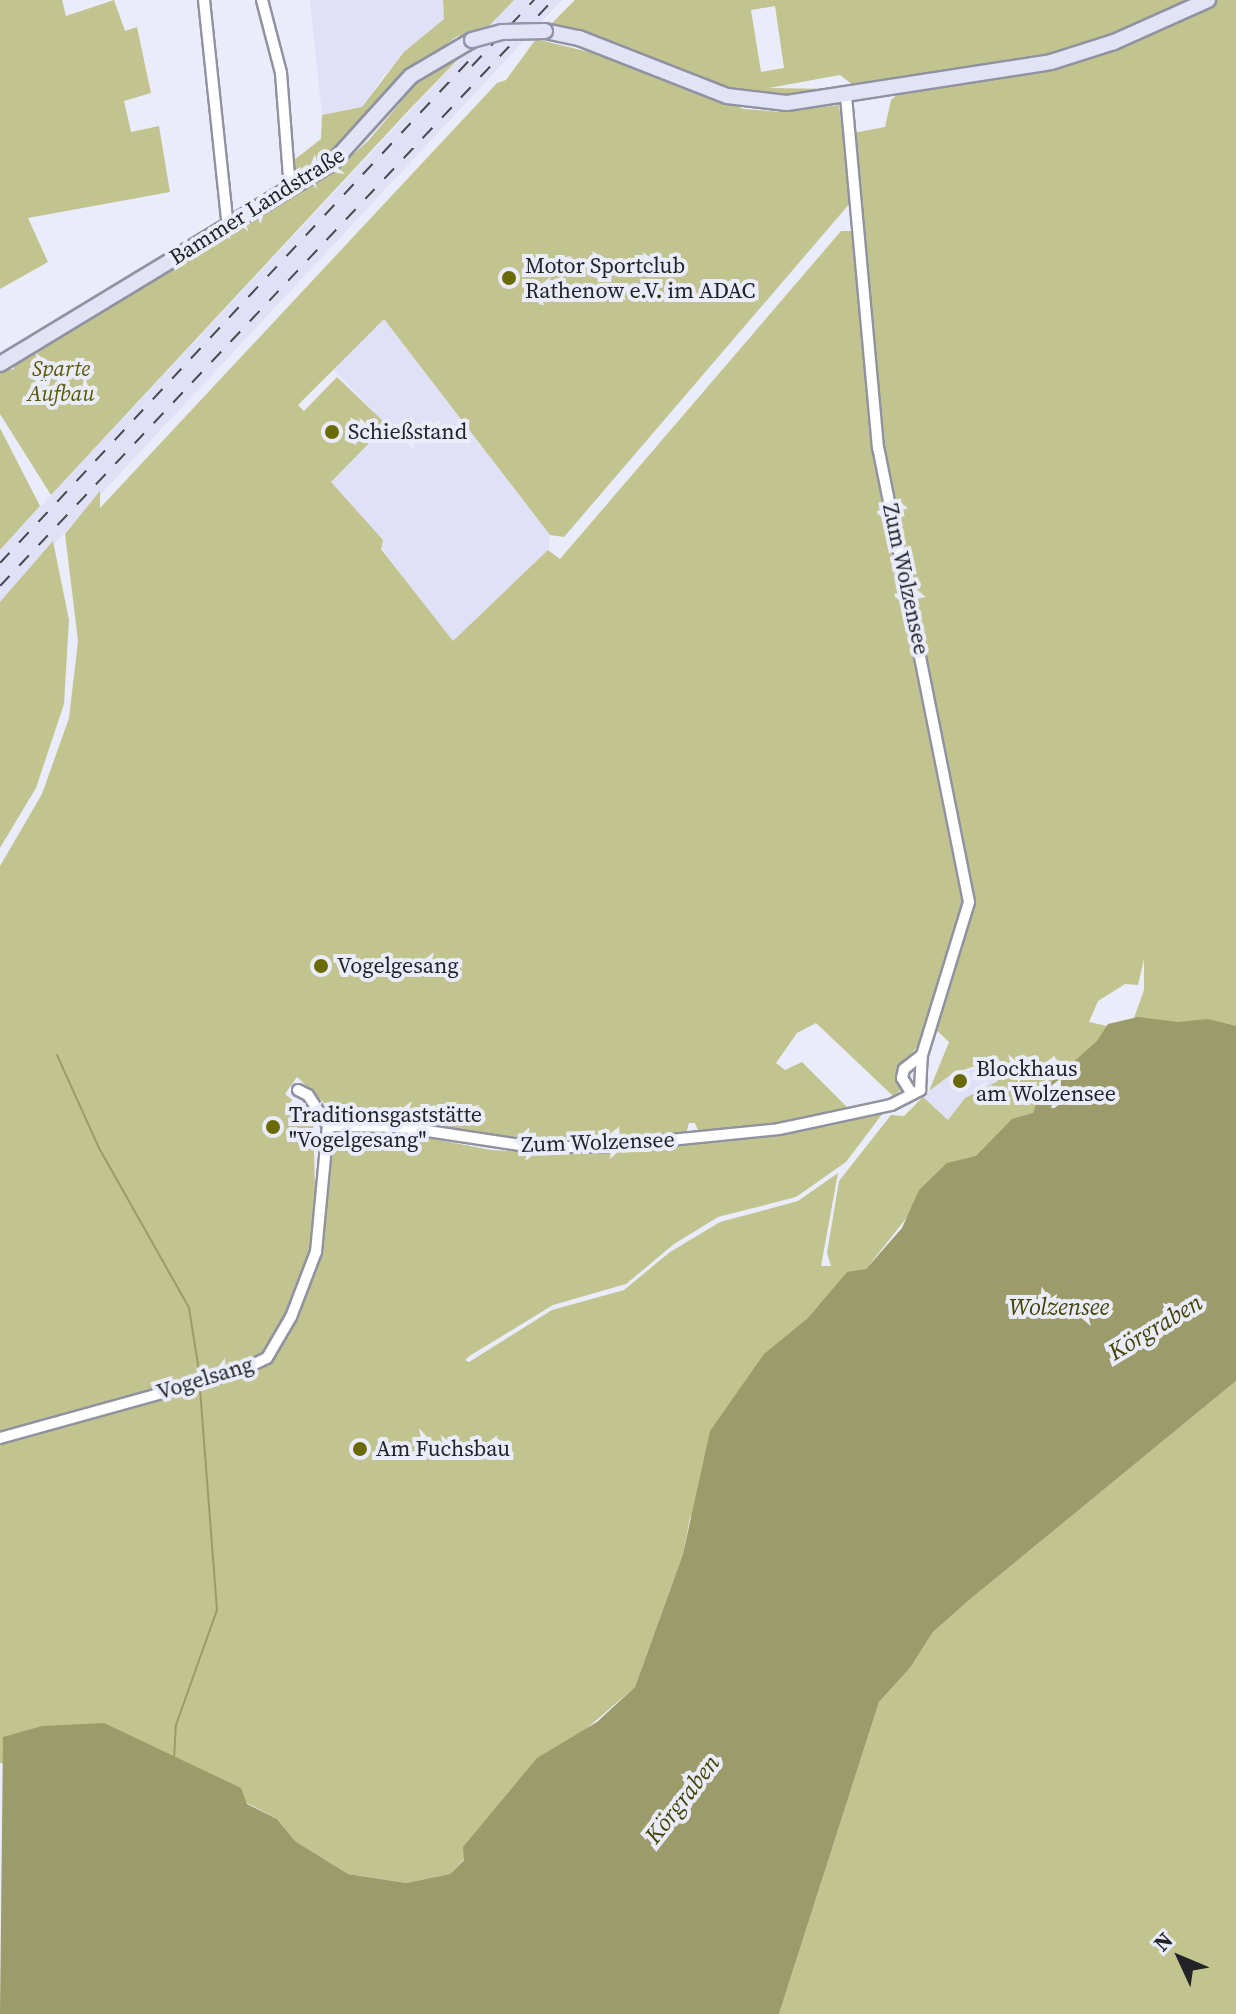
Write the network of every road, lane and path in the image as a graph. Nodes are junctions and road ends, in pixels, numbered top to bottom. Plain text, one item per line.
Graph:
1 (204, 0) edge
2 (262, 0) edge
3 (1208, 0) edge
4 (846, 95) junction
5 (290, 190) junction
6 (228, 227) junction
7 (0, 364) edge
8 (922, 1055) junction
9 (298, 1090) dead end
10 (912, 1094) junction
11 (328, 1126) junction
12 (0, 1438) edge

1 - 6 street
2 - 5 street
3 - 4 main road, Bammer Landstraße
4 - 5 main road, Bammer Landstraße, bridge
4 - 8 street, Zum Wolzensee
5 - 6 main road, Bammer Landstraße
6 - 7 main road, Bammer Landstraße
8 - 10 street, Zum Wolzensee
8 - 10 street, Zum Wolzensee
9 - 11 street
10 - 11 street, Zum Wolzensee
11 - 12 street, Vogelsang

